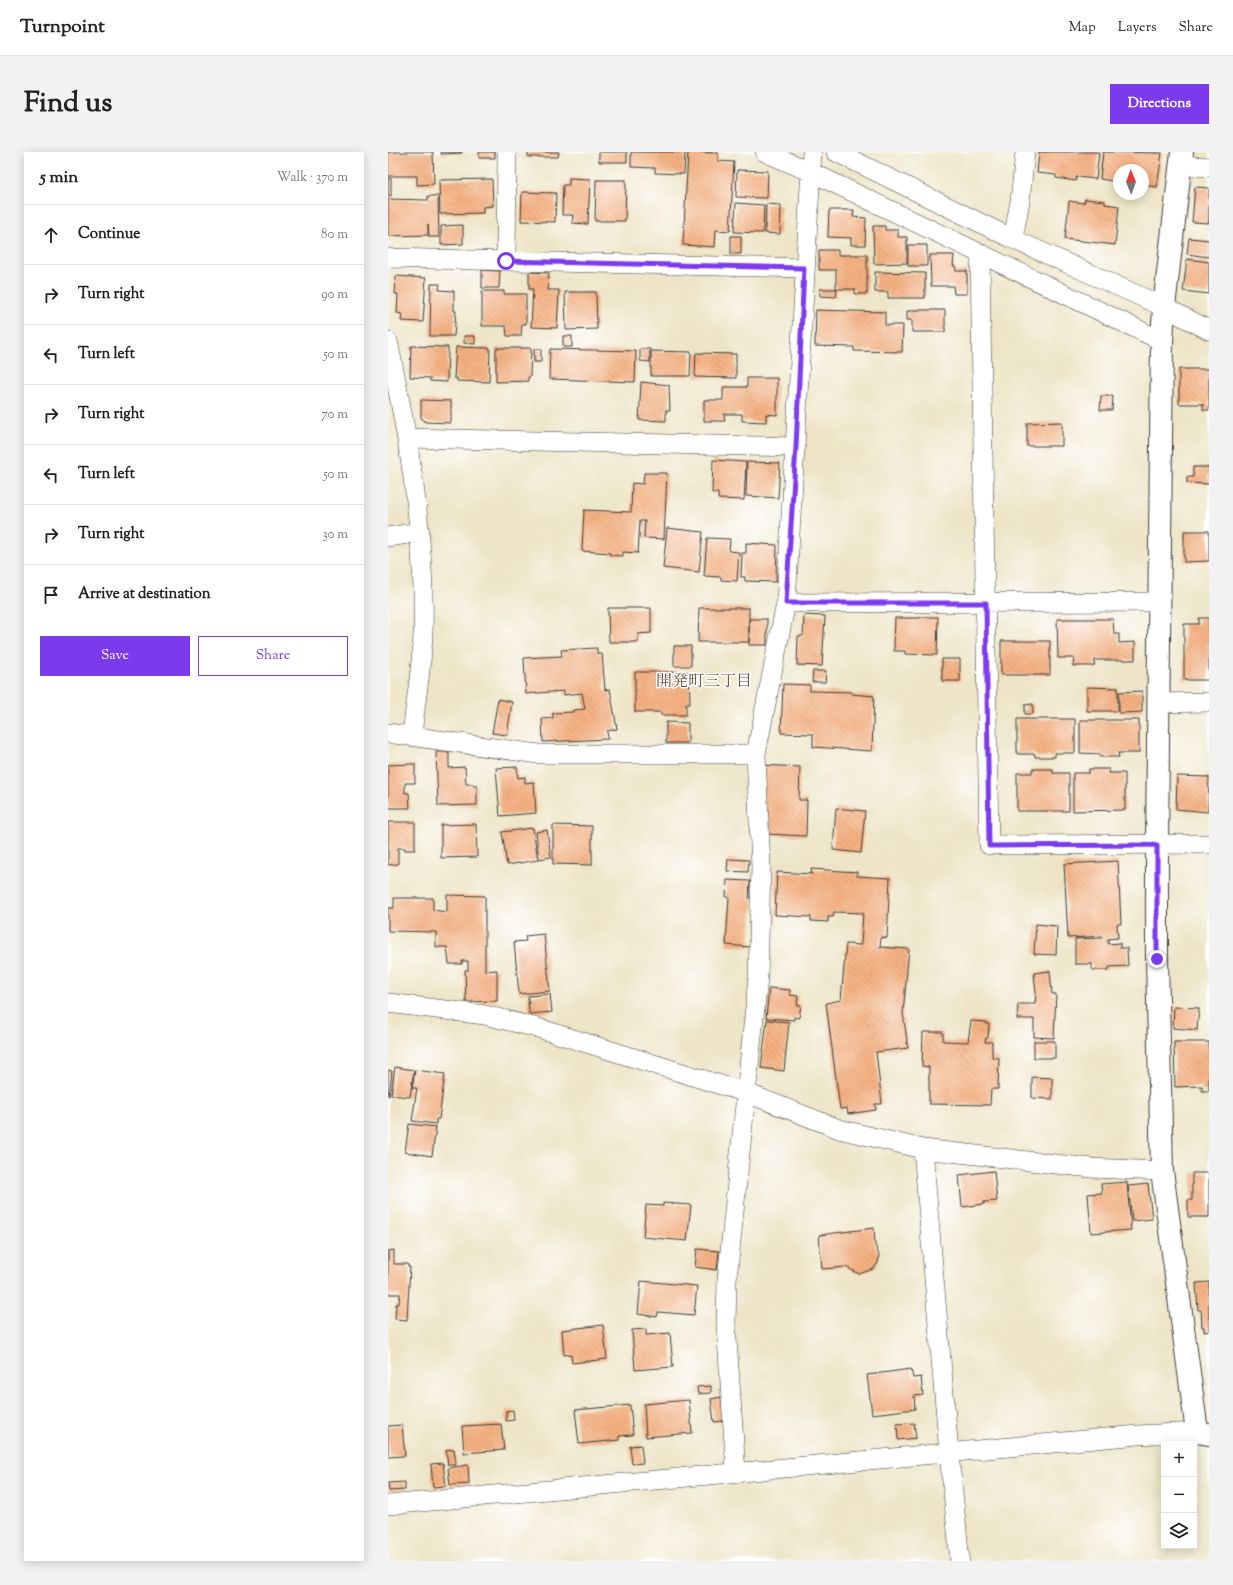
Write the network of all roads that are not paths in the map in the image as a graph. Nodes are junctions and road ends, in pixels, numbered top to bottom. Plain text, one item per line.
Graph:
1 (507, 152) edge
2 (765, 152) edge
3 (812, 152) edge
4 (836, 152) edge
5 (1025, 152) edge
6 (1182, 159) edge
7 (1209, 167) edge
8 (811, 172) junction
9 (1013, 239) junction
10 (980, 254) junction
11 (388, 258) edge
12 (506, 261) junction
13 (804, 268) junction
14 (1164, 307) junction
15 (1209, 330) edge
16 (1162, 341) junction
17 (388, 344) edge
18 (408, 438) junction
19 (796, 447) junction
20 (420, 532) junction
21 (388, 537) edge
22 (1158, 602) junction
23 (786, 603) junction
24 (986, 603) junction
25 (1209, 702) edge
26 (1159, 703) junction
27 (388, 733) edge
28 (412, 736) junction
29 (756, 754) junction
30 (1209, 844) edge
31 (1157, 845) junction
32 (388, 1003) edge
33 (747, 1093) junction
34 (923, 1149) junction
35 (1162, 1172) junction
36 (1203, 1433) edge
37 (949, 1453) junction
38 (736, 1473) junction
39 (388, 1505) edge
40 (960, 1561) edge

1 - 12 street
2 - 8 street
3 - 8 street
4 - 9 street
5 - 9 street
6 - 7 street
6 - 14 street
8 - 10 street
8 - 13 street
9 - 14 street
10 - 16 street
10 - 24 street
11 - 12 street
12 - 13 street
13 - 19 street
14 - 15 street
14 - 16 street
16 - 22 street
17 - 18 street
18 - 19 street
18 - 20 street
19 - 23 street
20 - 21 street
20 - 28 street
22 - 24 street
22 - 26 street
23 - 24 street
23 - 29 street
24 - 31 street
25 - 26 street
26 - 31 street
27 - 28 street
28 - 29 street
29 - 33 street
30 - 31 street
31 - 35 street
32 - 33 street
33 - 34 street
33 - 38 street
34 - 35 street
34 - 37 street
35 - 36 street
36 - 37 street
37 - 38 street
37 - 40 street
38 - 39 street

